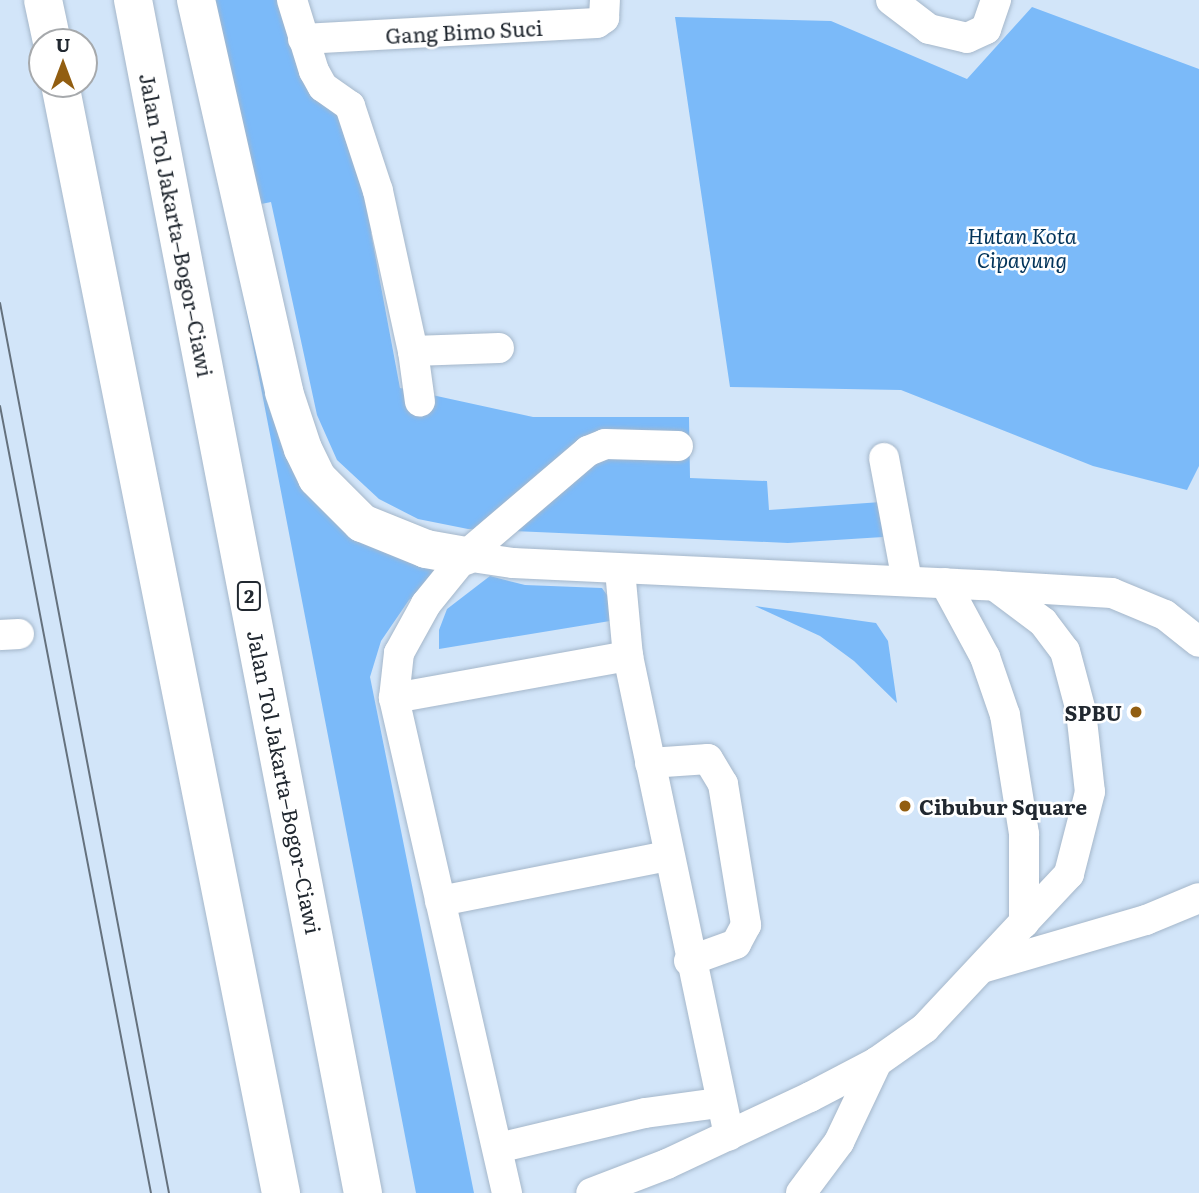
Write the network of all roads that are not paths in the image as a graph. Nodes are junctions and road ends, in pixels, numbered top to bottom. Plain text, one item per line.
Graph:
1 (43, 0) edge
2 (133, 0) edge
3 (196, 0) edge
4 (292, 0) edge
5 (605, 0) edge
6 (891, 0) edge
7 (996, 0) edge
8 (49, 28) edge
9 (303, 39) junction
10 (63, 98) edge
11 (499, 348) dead end
12 (413, 351) junction
13 (420, 402) dead end
14 (678, 446) dead end
15 (884, 458) dead end
16 (465, 556) junction
17 (513, 563) junction
18 (856, 579) junction
19 (621, 582) junction
20 (907, 582) junction
21 (945, 583) junction
22 (995, 586) junction
23 (1199, 642) edge
24 (628, 656) junction
25 (394, 698) junction
26 (650, 763) junction
27 (667, 856) junction
28 (1199, 898) edge
29 (440, 901) junction
30 (1024, 923) junction
31 (689, 961) junction
32 (985, 967) junction
33 (877, 1062) junction
34 (719, 1103) junction
35 (729, 1135) junction
36 (498, 1148) junction
37 (598, 1192) edge
38 (281, 1193) edge
39 (363, 1193) edge
40 (507, 1193) edge
41 (801, 1193) edge

1 - 8 highway
2 - 39 highway, Jalan Tol Jakarta–Bogor–Ciawi / 2
3 - 16 highway
4 - 9 street
5 - 9 street, Gang Bimo Suci
6 - 7 street
9 - 12 street
10 - 38 highway
11 - 12 street
12 - 13 street
14 - 16 street
15 - 20 street
16 - 17 street
16 - 25 street
17 - 18 street
17 - 19 street
18 - 19 street
18 - 20 street
19 - 24 street
20 - 21 street
21 - 22 street
21 - 30 street
22 - 23 street
22 - 30 street
24 - 25 street
24 - 26 street
25 - 29 street
26 - 27 street
26 - 31 street
27 - 29 street
27 - 31 street
28 - 32 street
29 - 36 street
30 - 32 street
31 - 34 street
32 - 33 street
33 - 35 street
33 - 41 street
34 - 35 street
34 - 36 street
35 - 37 street
36 - 40 street

